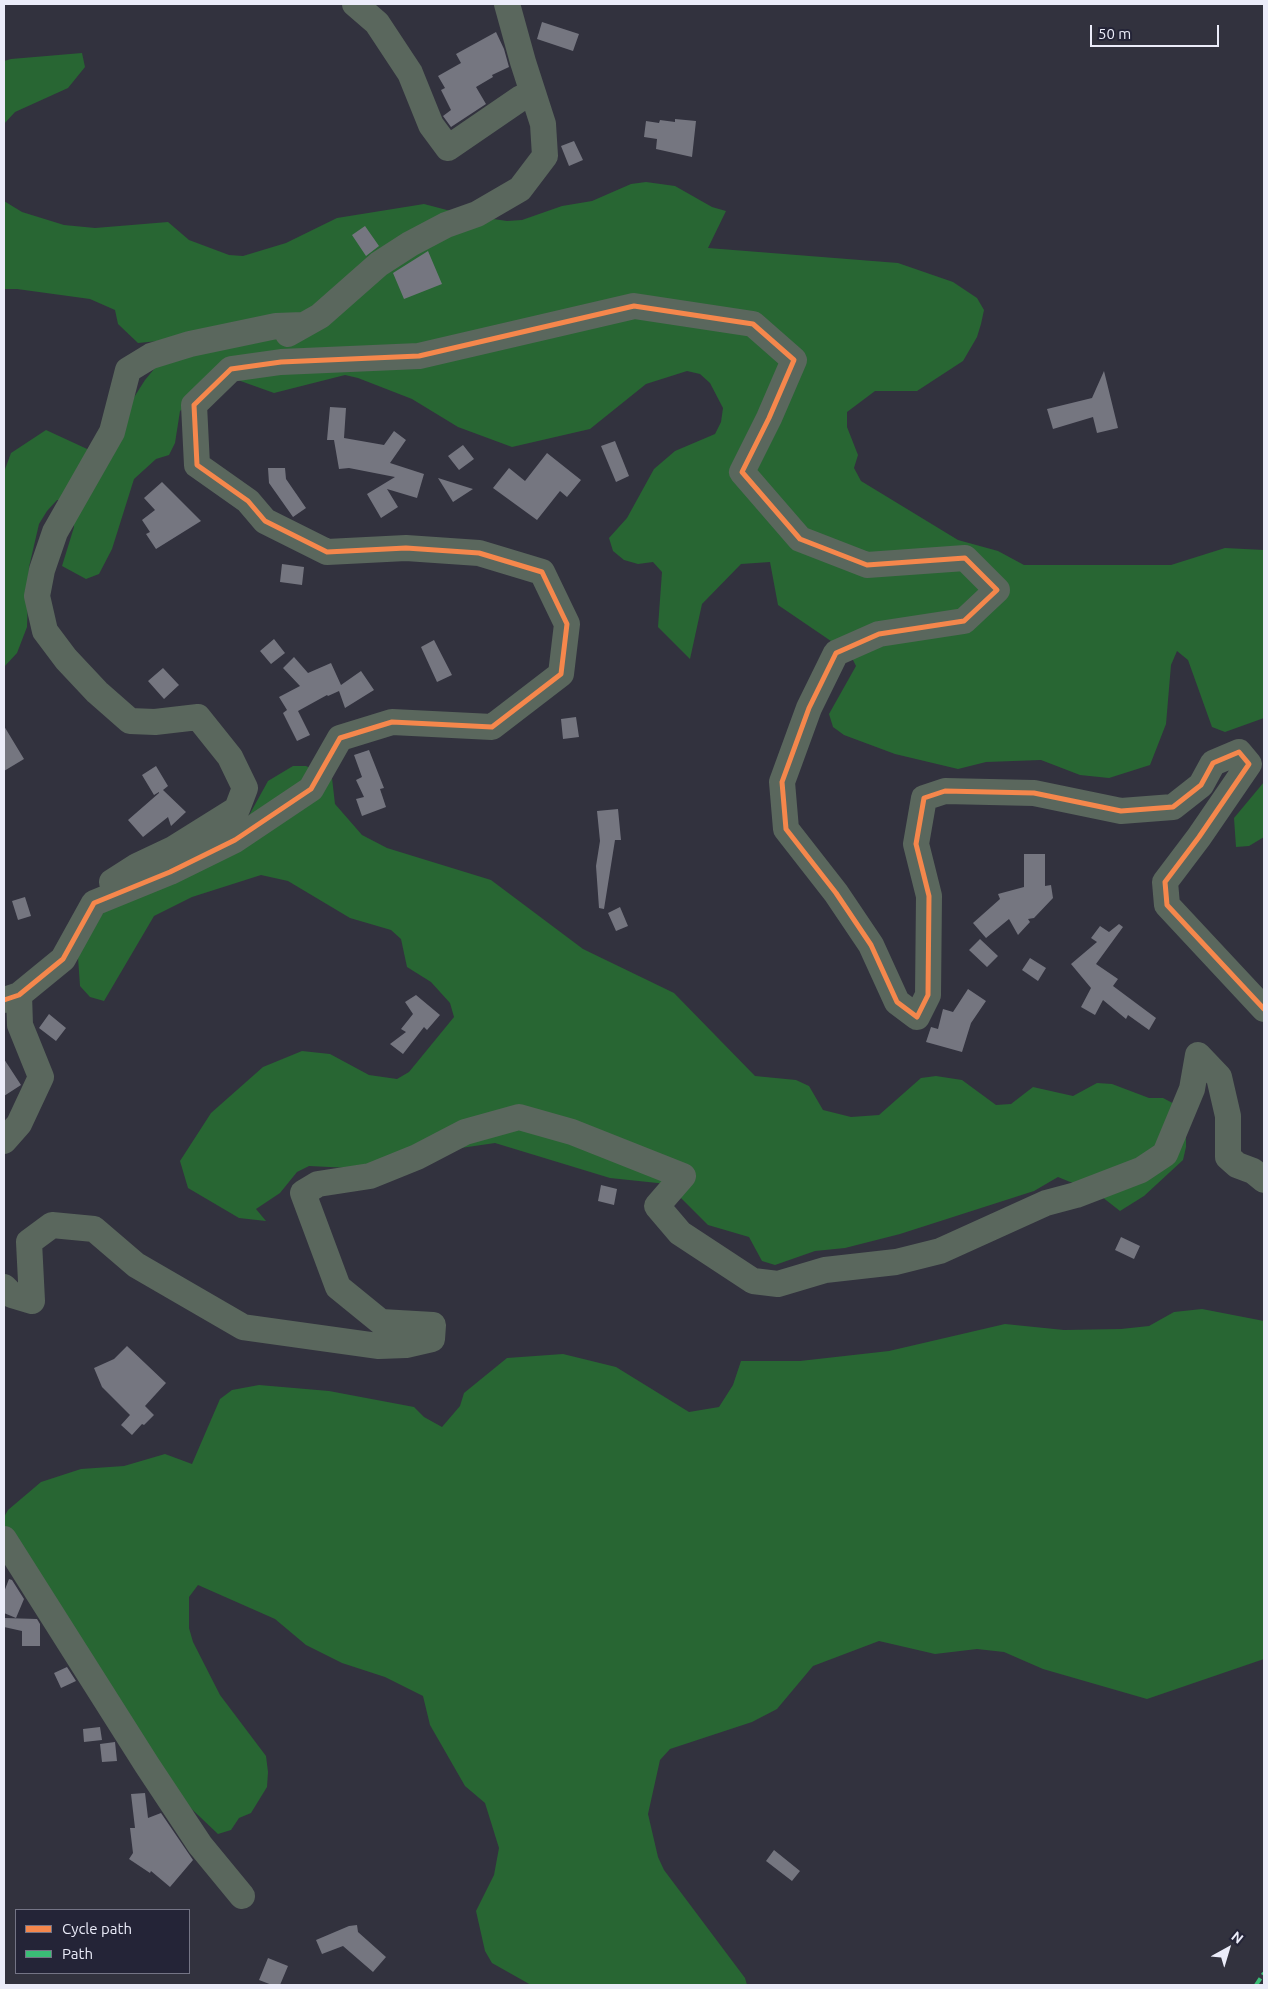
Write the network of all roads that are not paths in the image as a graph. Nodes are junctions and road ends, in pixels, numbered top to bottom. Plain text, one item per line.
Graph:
1 (355, 4) edge
2 (507, 4) edge
3 (533, 94) junction
4 (303, 325) junction
5 (231, 369) junction
6 (94, 902) junction
7 (11, 998) edge
8 (1264, 1009) edge
9 (4, 1141) edge
10 (1264, 1180) edge
11 (4, 1287) edge
12 (4, 1539) edge
13 (242, 1896) dead end

1 - 3 street
2 - 3 street
3 - 4 street
4 - 5 street
4 - 6 street
5 - 6 street
5 - 8 street
6 - 7 street
7 - 9 street
10 - 11 street
12 - 13 street

